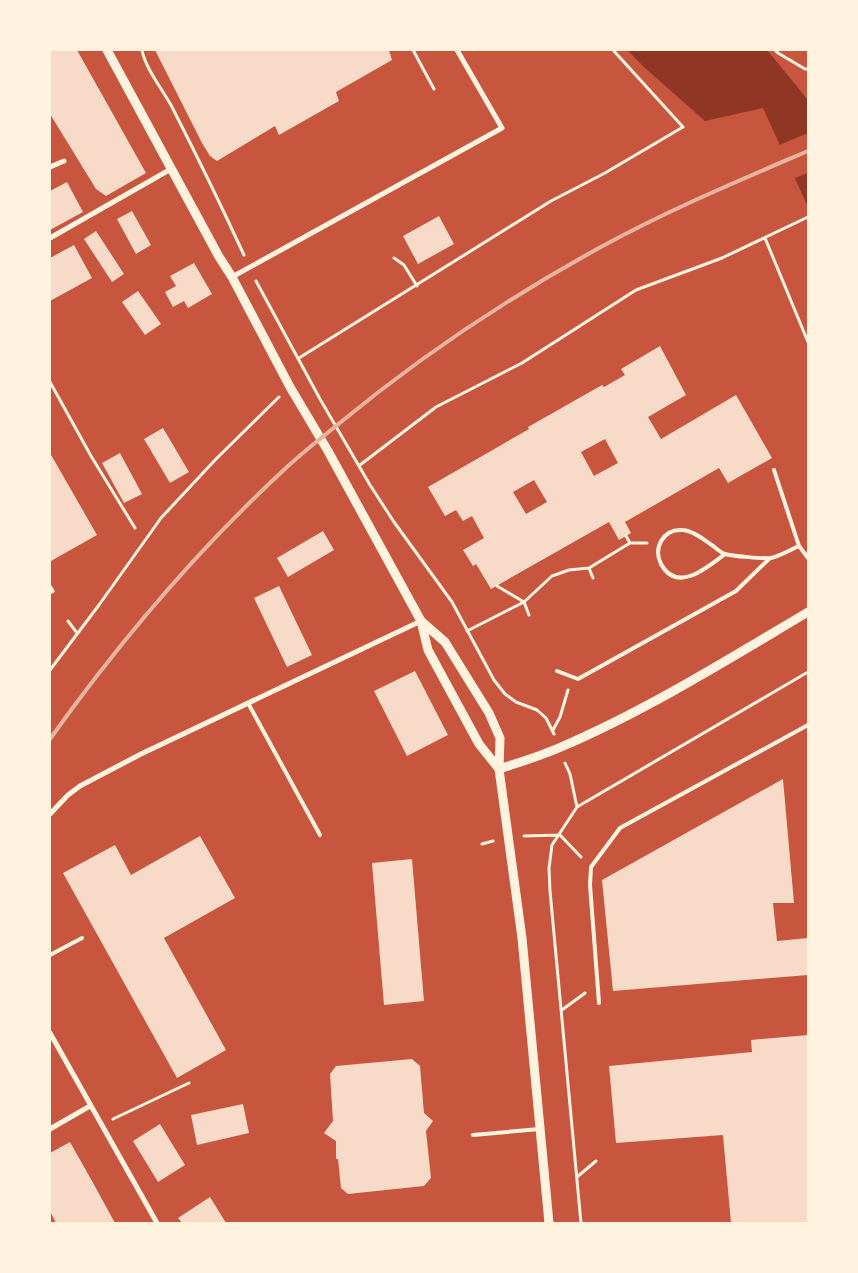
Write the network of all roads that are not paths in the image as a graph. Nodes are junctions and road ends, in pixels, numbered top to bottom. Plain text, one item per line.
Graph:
1 (107, 50) edge
2 (457, 50) edge
3 (64, 161) dead end
4 (50, 167) edge
5 (171, 170) junction
6 (50, 238) edge
7 (232, 277) junction
8 (774, 470) dead end
9 (799, 546) junction
10 (725, 554) junction
11 (770, 558) junction
12 (808, 558) edge
13 (808, 612) edge
14 (421, 621) junction
15 (557, 672) dead end
16 (248, 703) junction
17 (808, 725) edge
18 (499, 769) junction
19 (50, 814) edge
20 (320, 835) dead end
21 (82, 938) dead end
22 (50, 955) edge
23 (599, 1003) dead end
24 (50, 1033) edge
25 (90, 1106) junction
26 (50, 1129) edge
27 (540, 1129) junction
28 (473, 1135) dead end
29 (158, 1223) edge
30 (549, 1223) edge

1 - 5 street
2 - 7 street
3 - 4 street
5 - 6 street
5 - 7 street
7 - 14 street
8 - 9 lane
9 - 11 lane
9 - 12 lane
10 - 10 lane
10 - 11 lane
11 - 15 lane
13 - 18 street
14 - 16 street
14 - 18 street
14 - 18 street
16 - 19 street
16 - 20 lane
17 - 23 lane
18 - 27 street
21 - 22 lane
24 - 25 street
25 - 26 street
25 - 29 street
27 - 28 lane
27 - 30 street

